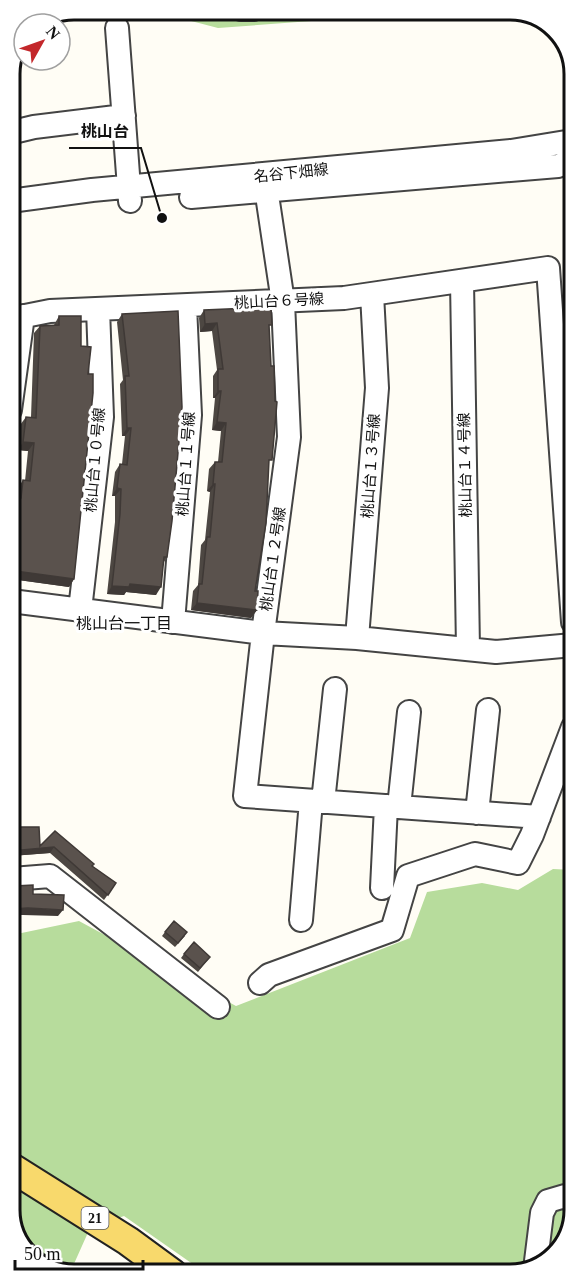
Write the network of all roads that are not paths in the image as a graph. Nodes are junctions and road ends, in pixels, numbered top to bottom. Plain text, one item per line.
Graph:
1 (117, 28) dead end
2 (124, 116) junction
3 (20, 130) edge
4 (564, 142) edge
5 (564, 164) edge
6 (266, 184) junction
7 (130, 195) junction
8 (20, 200) edge
9 (20, 215) edge
10 (462, 281) junction
11 (372, 294) junction
12 (283, 302) junction
13 (185, 306) junction
14 (98, 309) junction
15 (20, 316) edge
16 (564, 457) edge
17 (20, 602) edge
18 (80, 610) junction
19 (173, 622) junction
20 (263, 633) junction
21 (357, 638) junction
22 (564, 646) edge
23 (468, 649) junction
24 (335, 689) dead end
25 (488, 710) dead end
26 (409, 712) dead end
27 (564, 751) edge
28 (317, 801) junction
29 (393, 807) junction
30 (477, 813) junction
31 (536, 826) junction
32 (20, 878) edge
33 (382, 888) dead end
34 (301, 920) dead end
35 (260, 983) dead end
36 (218, 1007) dead end
37 (20, 1173) edge
38 (564, 1196) edge
39 (536, 1257) edge
40 (160, 1264) edge

1 - 2 street
2 - 3 street
2 - 7 street
4 - 6 street, 名谷下畑線
5 - 6 street, 名谷下畑線
6 - 7 street, 名谷下畑線
6 - 12 street, 桃山台１２号線
7 - 8 street, 名谷下畑線
7 - 9 street, 名谷下畑線
10 - 11 street, 桃山台６号線
10 - 16 street, 桃山台６号線
10 - 23 street, 桃山台１４号線
11 - 12 street, 桃山台６号線
11 - 21 street, 桃山台１３号線
12 - 13 street, 桃山台６号線
12 - 20 street, 桃山台１２号線
13 - 14 street, 桃山台６号線
13 - 19 street, 桃山台１１号線
14 - 15 street, 桃山台６号線
14 - 18 street, 桃山台１０号線
17 - 18 street
18 - 19 street
19 - 20 street
20 - 21 street, 桃山台１２号線
20 - 28 street
21 - 23 street, 桃山台１２号線
22 - 23 street, 桃山台１２号線
24 - 28 street
25 - 30 street
26 - 29 street
27 - 31 street
28 - 29 street
28 - 34 street
29 - 30 street
29 - 33 street
30 - 31 street
31 - 35 street
32 - 36 street
37 - 40 main road, 21
38 - 39 street

